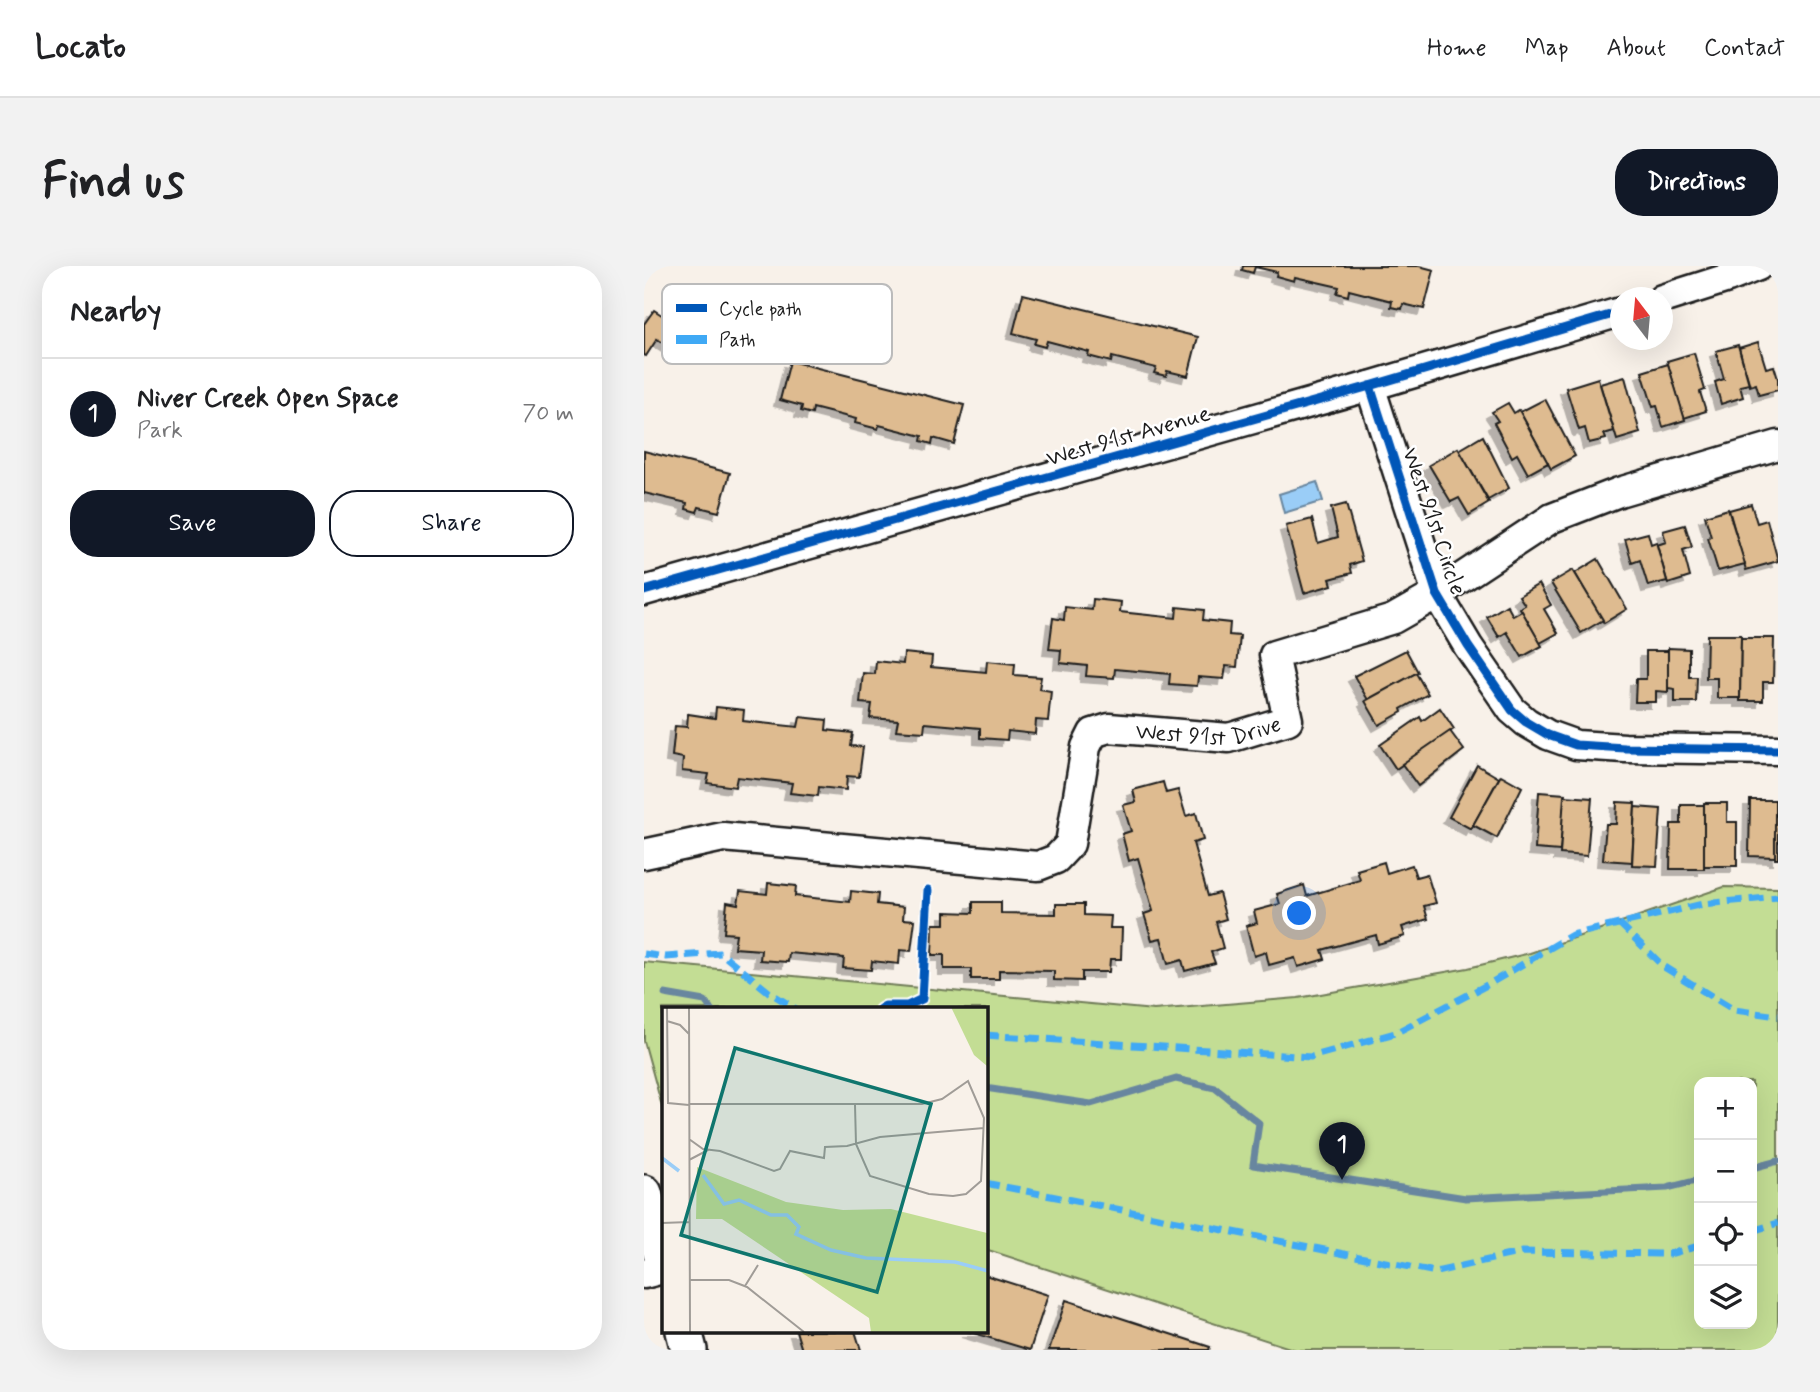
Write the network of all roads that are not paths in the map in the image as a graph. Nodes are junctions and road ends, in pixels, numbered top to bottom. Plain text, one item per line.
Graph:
1 (1758, 266) edge
2 (1673, 296) edge
3 (1610, 315) edge
4 (1370, 386) junction
5 (1778, 444) edge
6 (644, 590) edge
7 (1437, 594) junction
8 (1778, 750) edge
9 (648, 857) edge
10 (644, 1194) edge
11 (662, 1257) edge
12 (662, 1269) edge
13 (644, 1274) edge
14 (684, 1332) edge
15 (689, 1350) edge

1 - 2 street
3 - 4 street, West 91st Avenue
4 - 6 street, West 91st Avenue
4 - 7 street, West 91st Circle
5 - 7 street, West 91st Drive
7 - 8 street, West 91st Circle
7 - 9 street, West 91st Drive
10 - 11 main road
12 - 13 street
14 - 15 main road

